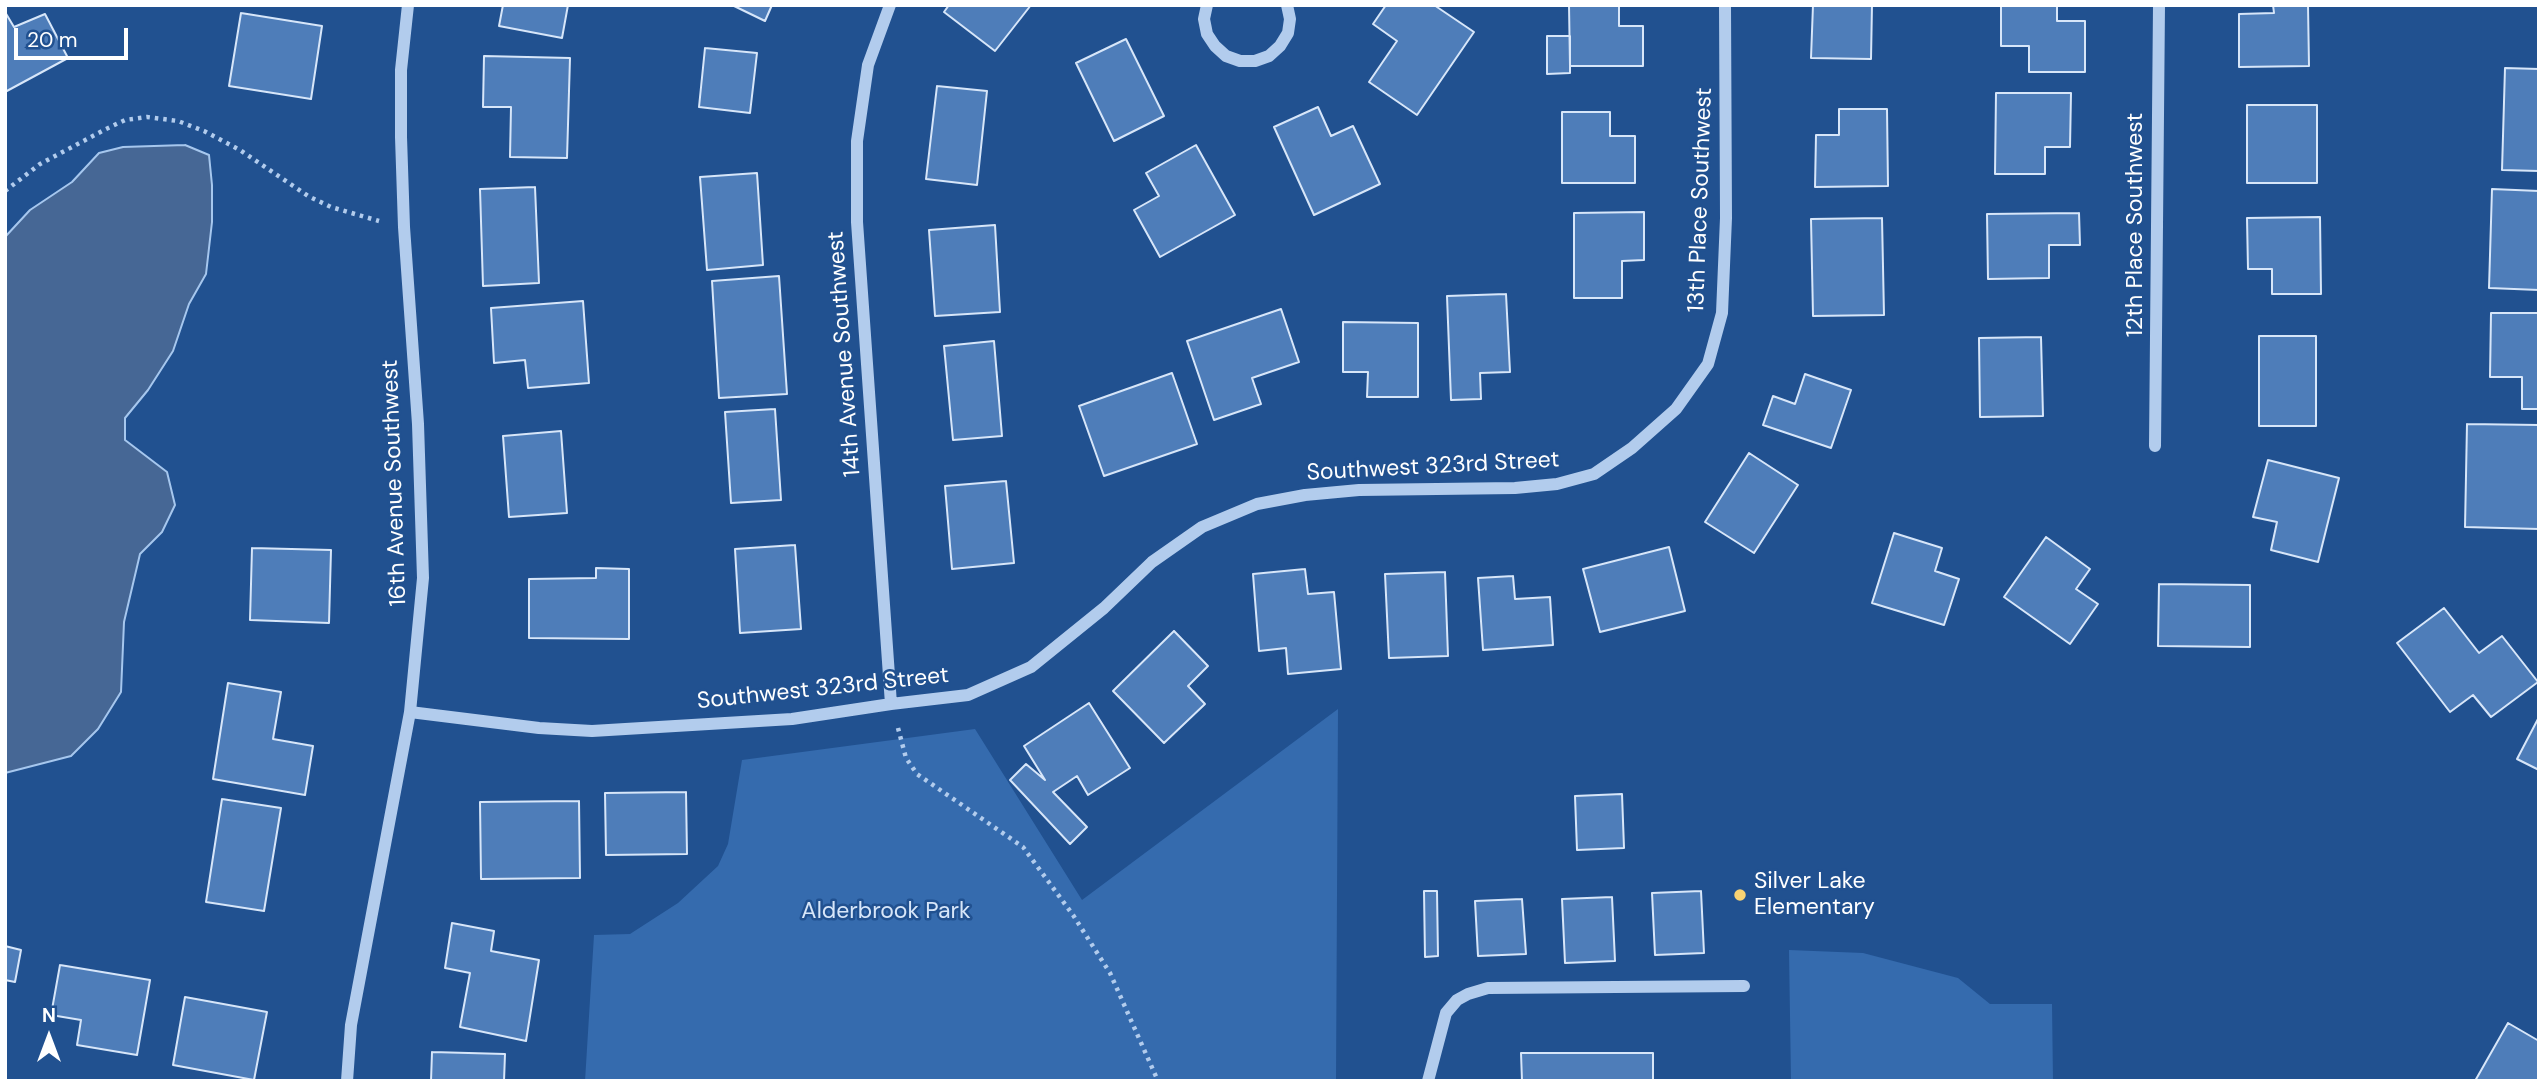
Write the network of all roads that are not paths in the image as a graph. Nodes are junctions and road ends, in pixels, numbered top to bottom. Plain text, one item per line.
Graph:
1 (408, 5) edge
2 (890, 5) edge
3 (1207, 5) edge
4 (1287, 5) edge
5 (1726, 5) edge
6 (2159, 5) edge
7 (2155, 446) dead end
8 (1632, 448) joint
9 (891, 704) junction
10 (410, 712) junction
11 (1744, 986) dead end
12 (347, 1081) edge
13 (1429, 1081) edge

1 - 10 street, 16th Avenue Southwest
2 - 9 street, 14th Avenue Southwest
3 - 4 street
5 - 8 street, 13th Place Southwest
6 - 7 street, 12th Place Southwest
8 - 9 street, Southwest 323rd Street
9 - 10 street, Southwest 323rd Street
10 - 12 street, 16th Avenue Southwest
11 - 13 street

